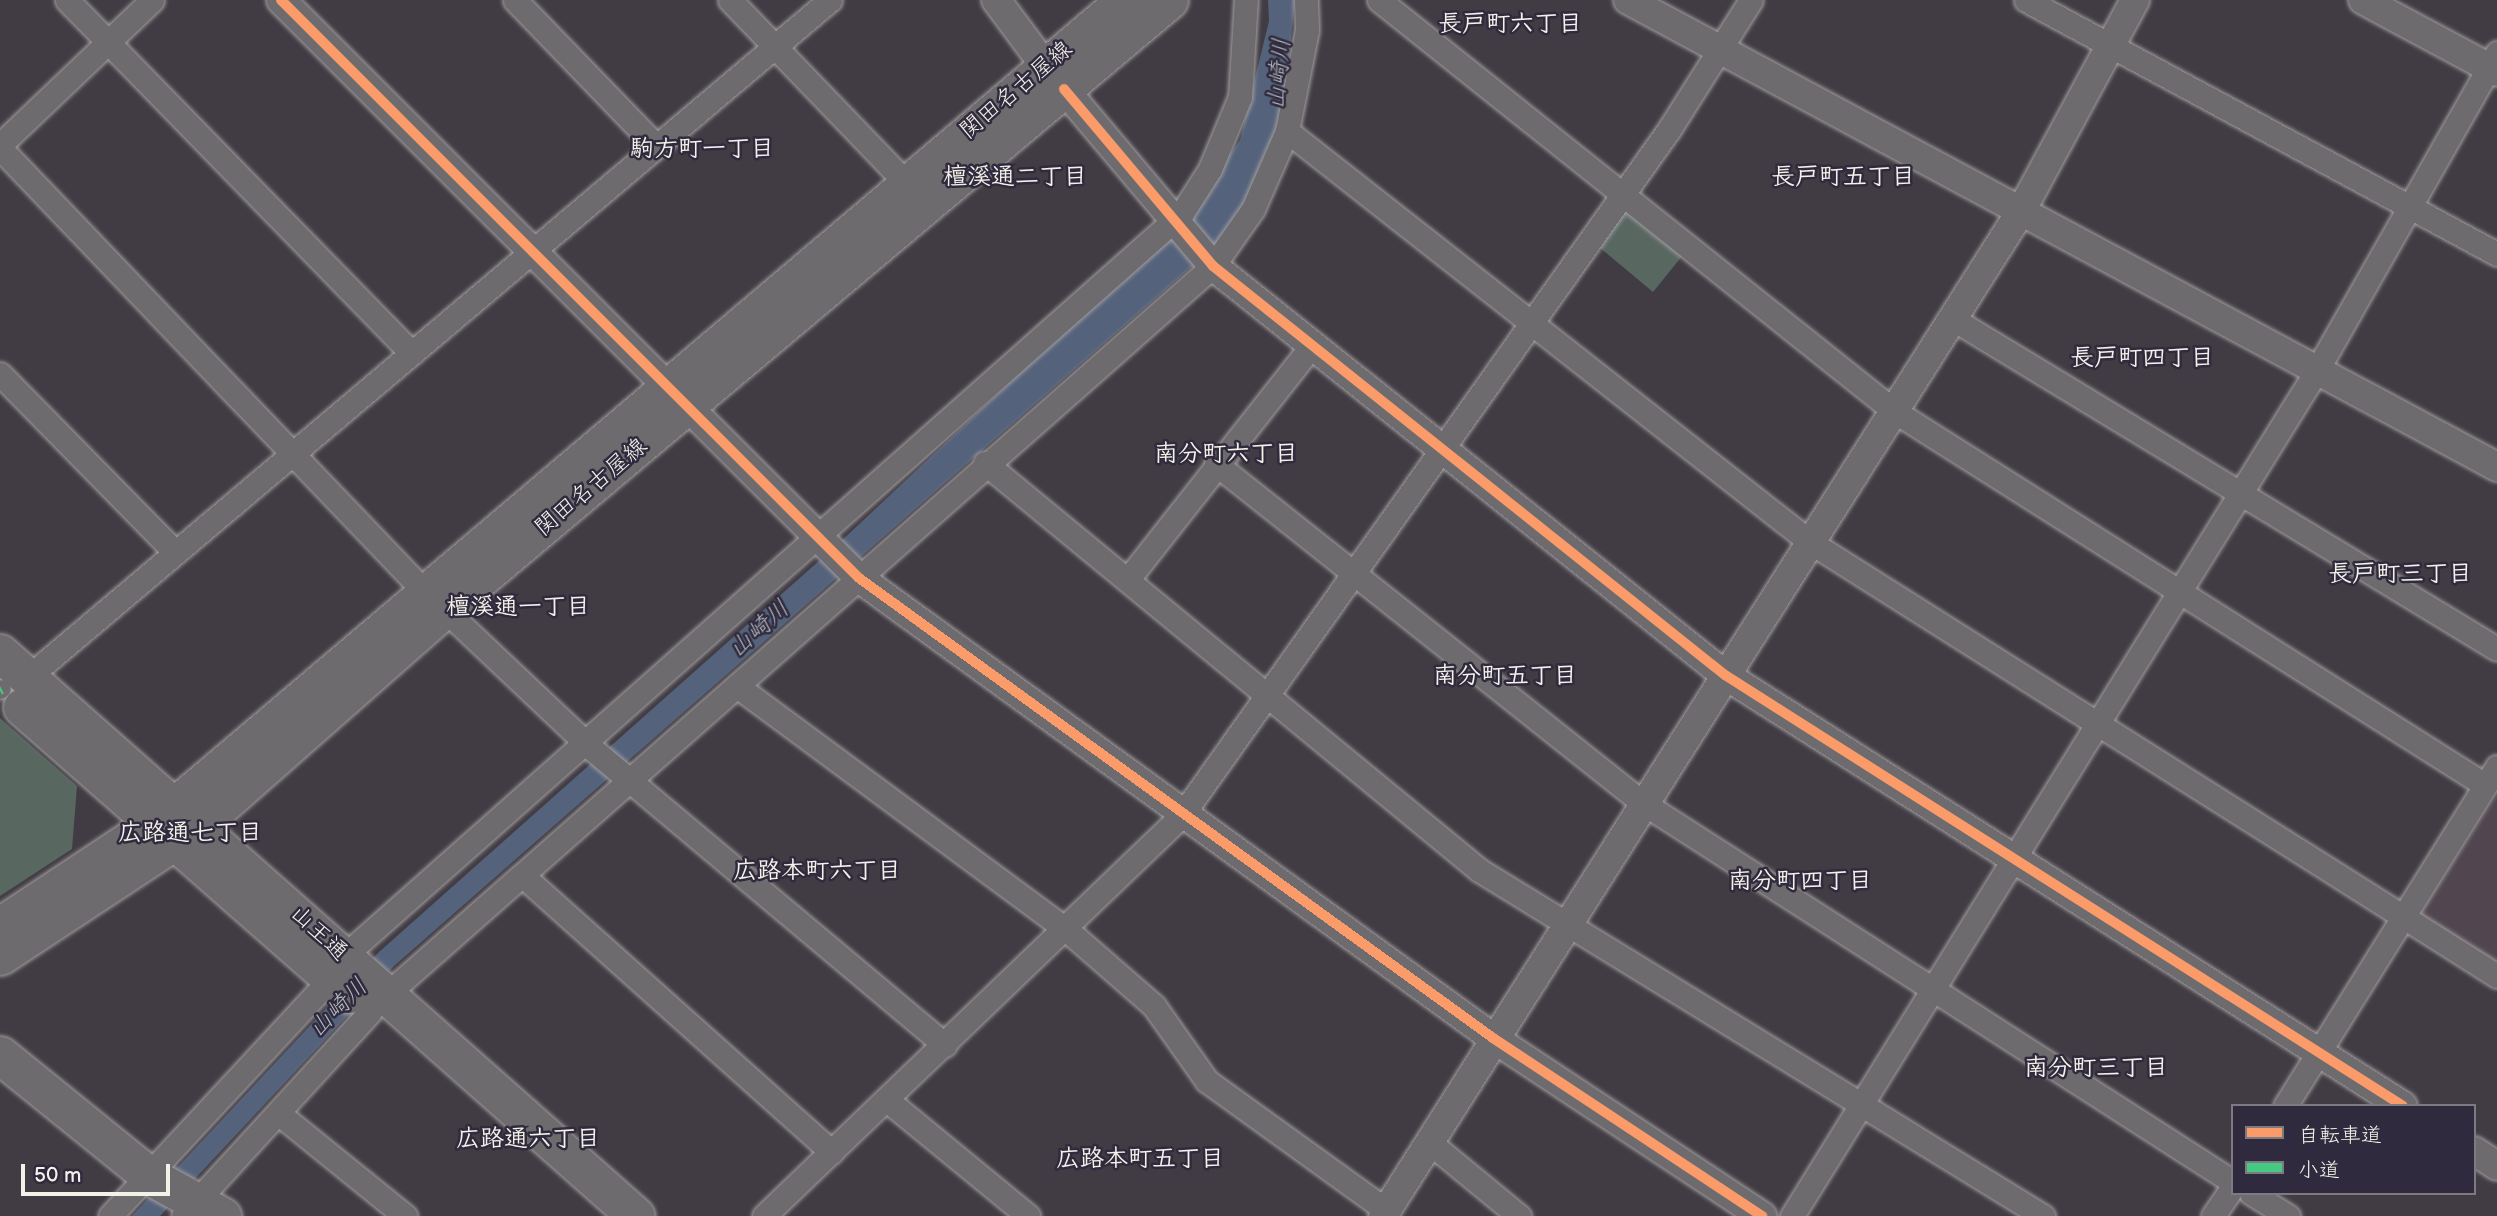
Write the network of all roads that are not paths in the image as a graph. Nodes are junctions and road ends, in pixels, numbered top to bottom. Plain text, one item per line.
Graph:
1 (67, 0) edge
2 (152, 0) edge
3 (281, 0) edge
4 (515, 0) edge
5 (730, 0) edge
6 (830, 0) edge
7 (996, 0) edge
8 (1125, 0) edge
9 (1169, 0) edge
10 (1246, 0) edge
11 (1306, 0) edge
12 (1379, 0) edge
13 (1628, 0) edge
14 (1751, 0) edge
15 (2026, 0) edge
16 (2135, 0) edge
17 (2363, 0) edge
18 (108, 42) junction
19 (2110, 46) junction
20 (775, 47) junction
21 (1724, 51) junction
22 (2495, 64) edge
23 (1054, 77) junction
24 (1287, 131) junction
25 (656, 146) junction
26 (0, 147) edge
27 (906, 183) junction
28 (1622, 196) junction
29 (2410, 207) junction
30 (2021, 211) junction
31 (1175, 222) junction
32 (531, 251) junction
33 (2497, 254) edge
34 (1210, 262) junction
35 (1952, 319) junction
36 (1532, 324) junction
37 (1312, 345) junction
38 (411, 352) junction
39 (2317, 370) junction
40 (0, 374) edge
41 (675, 396) junction
42 (1894, 411) junction
43 (1444, 451) junction
44 (292, 453) junction
45 (985, 463) junction
46 (1216, 464) junction
47 (2497, 467) edge
48 (2243, 492) junction
49 (819, 542) junction
50 (1810, 542) junction
51 (174, 551) junction
52 (1356, 576) junction
53 (859, 578) junction
54 (1128, 579) junction
55 (2180, 594) junction
56 (434, 600) junction
57 (2497, 649) edge
58 (1725, 675) junction
59 (6, 679) edge
60 (737, 686) junction
61 (1271, 696) junction
62 (2100, 725) junction
63 (589, 746) junction
64 (2491, 776) edge
65 (631, 780) junction
66 (1643, 803) junction
67 (1182, 816) junction
68 (176, 824) junction
69 (2016, 856) junction
70 (523, 876) junction
71 (2403, 918) junction
72 (1569, 920) junction
73 (0, 926) edge
74 (1067, 930) junction
75 (0, 956) edge
76 (340, 969) junction
77 (2497, 976) edge
78 (1932, 987) junction
79 (377, 1002) junction
80 (1493, 1038) junction
81 (945, 1045) junction
82 (2319, 1053) junction
83 (0, 1055) edge
84 (887, 1100) junction
85 (1863, 1100) junction
86 (2286, 1104) edge
87 (2400, 1104) edge
88 (278, 1113) junction
89 (1429, 1142) junction
90 (832, 1152) junction
91 (2476, 1152) edge
92 (2497, 1166) edge
93 (150, 1177) junction
94 (2231, 1183) edge
95 (2231, 1187) edge
96 (2255, 1195) edge
97 (197, 1209) edge
98 (1385, 1213) edge
99 (110, 1216) edge
100 (405, 1216) edge
101 (598, 1216) edge
102 (636, 1216) edge
103 (764, 1216) edge
104 (1028, 1216) edge
105 (1519, 1216) edge
106 (1762, 1216) edge
107 (1792, 1216) edge
108 (2043, 1216) edge
109 (2213, 1216) edge
110 (2288, 1216) edge

1 - 18 street
2 - 18 street
3 - 32 street
4 - 25 street
5 - 20 street
6 - 20 street
7 - 23 street
8 - 23 main road, 関田名古屋線
9 - 23 main road, 関田名古屋線
10 - 31 street
11 - 24 street
12 - 28 street
13 - 21 street
14 - 21 street
15 - 19 street
16 - 19 street
17 - 22 street
18 - 26 street
18 - 38 street
19 - 29 street
19 - 30 street
20 - 25 street
20 - 27 street
21 - 28 street
21 - 30 street
22 - 29 street
23 - 27 main road, 関田名古屋線
23 - 31 street
23 - 41 main road, 関田名古屋線
24 - 34 street
24 - 36 street
25 - 32 street
26 - 44 street
27 - 41 main road, 関田名古屋線
28 - 36 street
28 - 42 street
29 - 33 street
29 - 39 street
30 - 35 street
30 - 39 street
31 - 34 street
31 - 49 street
32 - 38 street
32 - 41 street
34 - 37 street
34 - 45 street
35 - 42 street
35 - 48 street
36 - 43 street
36 - 50 street
37 - 43 street
37 - 46 street
38 - 44 street
39 - 47 street
39 - 48 street
40 - 51 street
41 - 49 street
41 - 56 main road, 関田名古屋線
42 - 50 street
42 - 55 street
43 - 52 street
43 - 58 street
44 - 51 street
44 - 56 street
45 - 53 street
45 - 54 street
46 - 52 street
46 - 54 street
48 - 55 street
48 - 57 street
49 - 53 street
49 - 63 street
50 - 58 street
50 - 62 street
51 - 59 street
52 - 61 street
52 - 66 street
53 - 60 street
53 - 67 street
54 - 61 street
55 - 62 street
55 - 64 street
56 - 63 street
56 - 68 main road, 関田名古屋線
58 - 66 street
58 - 69 street
59 - 68 main road, 山王通
60 - 65 street
60 - 74 street
61 - 67 street
61 - 72 street
62 - 69 street
62 - 71 street
63 - 65 street
63 - 76 street
64 - 71 street
65 - 70 street
65 - 81 street
66 - 72 street
66 - 78 street
67 - 74 street
67 - 80 street
68 - 73 main road, 関田名古屋線
68 - 75 main road, 関田名古屋線
68 - 76 main road, 山王通
69 - 78 street
69 - 82 street
70 - 79 street
70 - 90 street
71 - 77 street
71 - 82 street
72 - 80 street
72 - 85 street
74 - 81 street
74 - 98 street
76 - 79 main road, 山王通
76 - 93 street
78 - 85 street
78 - 94 street
79 - 88 street
79 - 101 main road, 山王通
79 - 102 main road, 山王通
80 - 89 street
80 - 106 street
81 - 84 street
82 - 86 street
82 - 87 street
83 - 93 main road
84 - 90 street
84 - 104 street
85 - 107 street
85 - 108 street
88 - 97 street
88 - 100 street
89 - 98 street
89 - 105 street
90 - 103 street
91 - 92 street
93 - 97 main road
93 - 99 street
95 - 109 street
96 - 110 street

